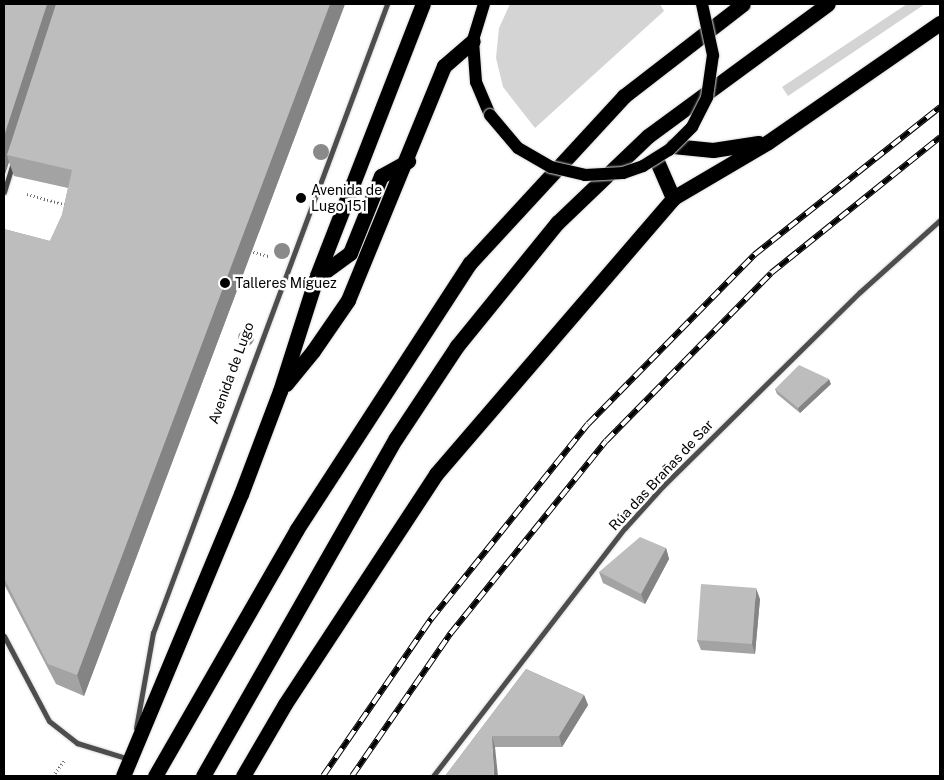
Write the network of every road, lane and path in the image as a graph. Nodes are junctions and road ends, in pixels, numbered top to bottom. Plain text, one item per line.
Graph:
1 (386, 4) edge
2 (423, 4) edge
3 (484, 4) edge
4 (702, 4) edge
5 (743, 4) edge
6 (828, 4) edge
7 (940, 23) edge
8 (473, 42) junction
9 (768, 142) junction
10 (673, 146) junction
11 (14, 159) edge
12 (656, 159) junction
13 (408, 161) junction
14 (4, 190) edge
15 (673, 198) junction
16 (70, 206) edge
17 (940, 220) edge
18 (240, 248) edge
19 (269, 256) dead end
20 (316, 278) junction
21 (280, 391) junction
22 (4, 636) edge
23 (131, 759) junction
24 (124, 776) edge
25 (155, 776) edge
26 (203, 776) edge
27 (243, 776) edge
28 (433, 776) edge

1 - 23 street, Avenida de Lugo
2 - 20 highway
3 - 8 main road
4 - 10 main road, bridge
5 - 25 highway
6 - 26 highway
7 - 9 highway
8 - 12 main road, bridge
8 - 13 highway
9 - 10 highway
9 - 15 highway
10 - 12 main road, bridge
11 - 14 street
12 - 15 highway
13 - 20 highway
13 - 21 highway
14 - 16 path
15 - 27 highway
17 - 28 street, Rúa das Brañas de Sar
18 - 19 path
20 - 21 highway
21 - 23 highway
22 - 23 street
23 - 24 highway

